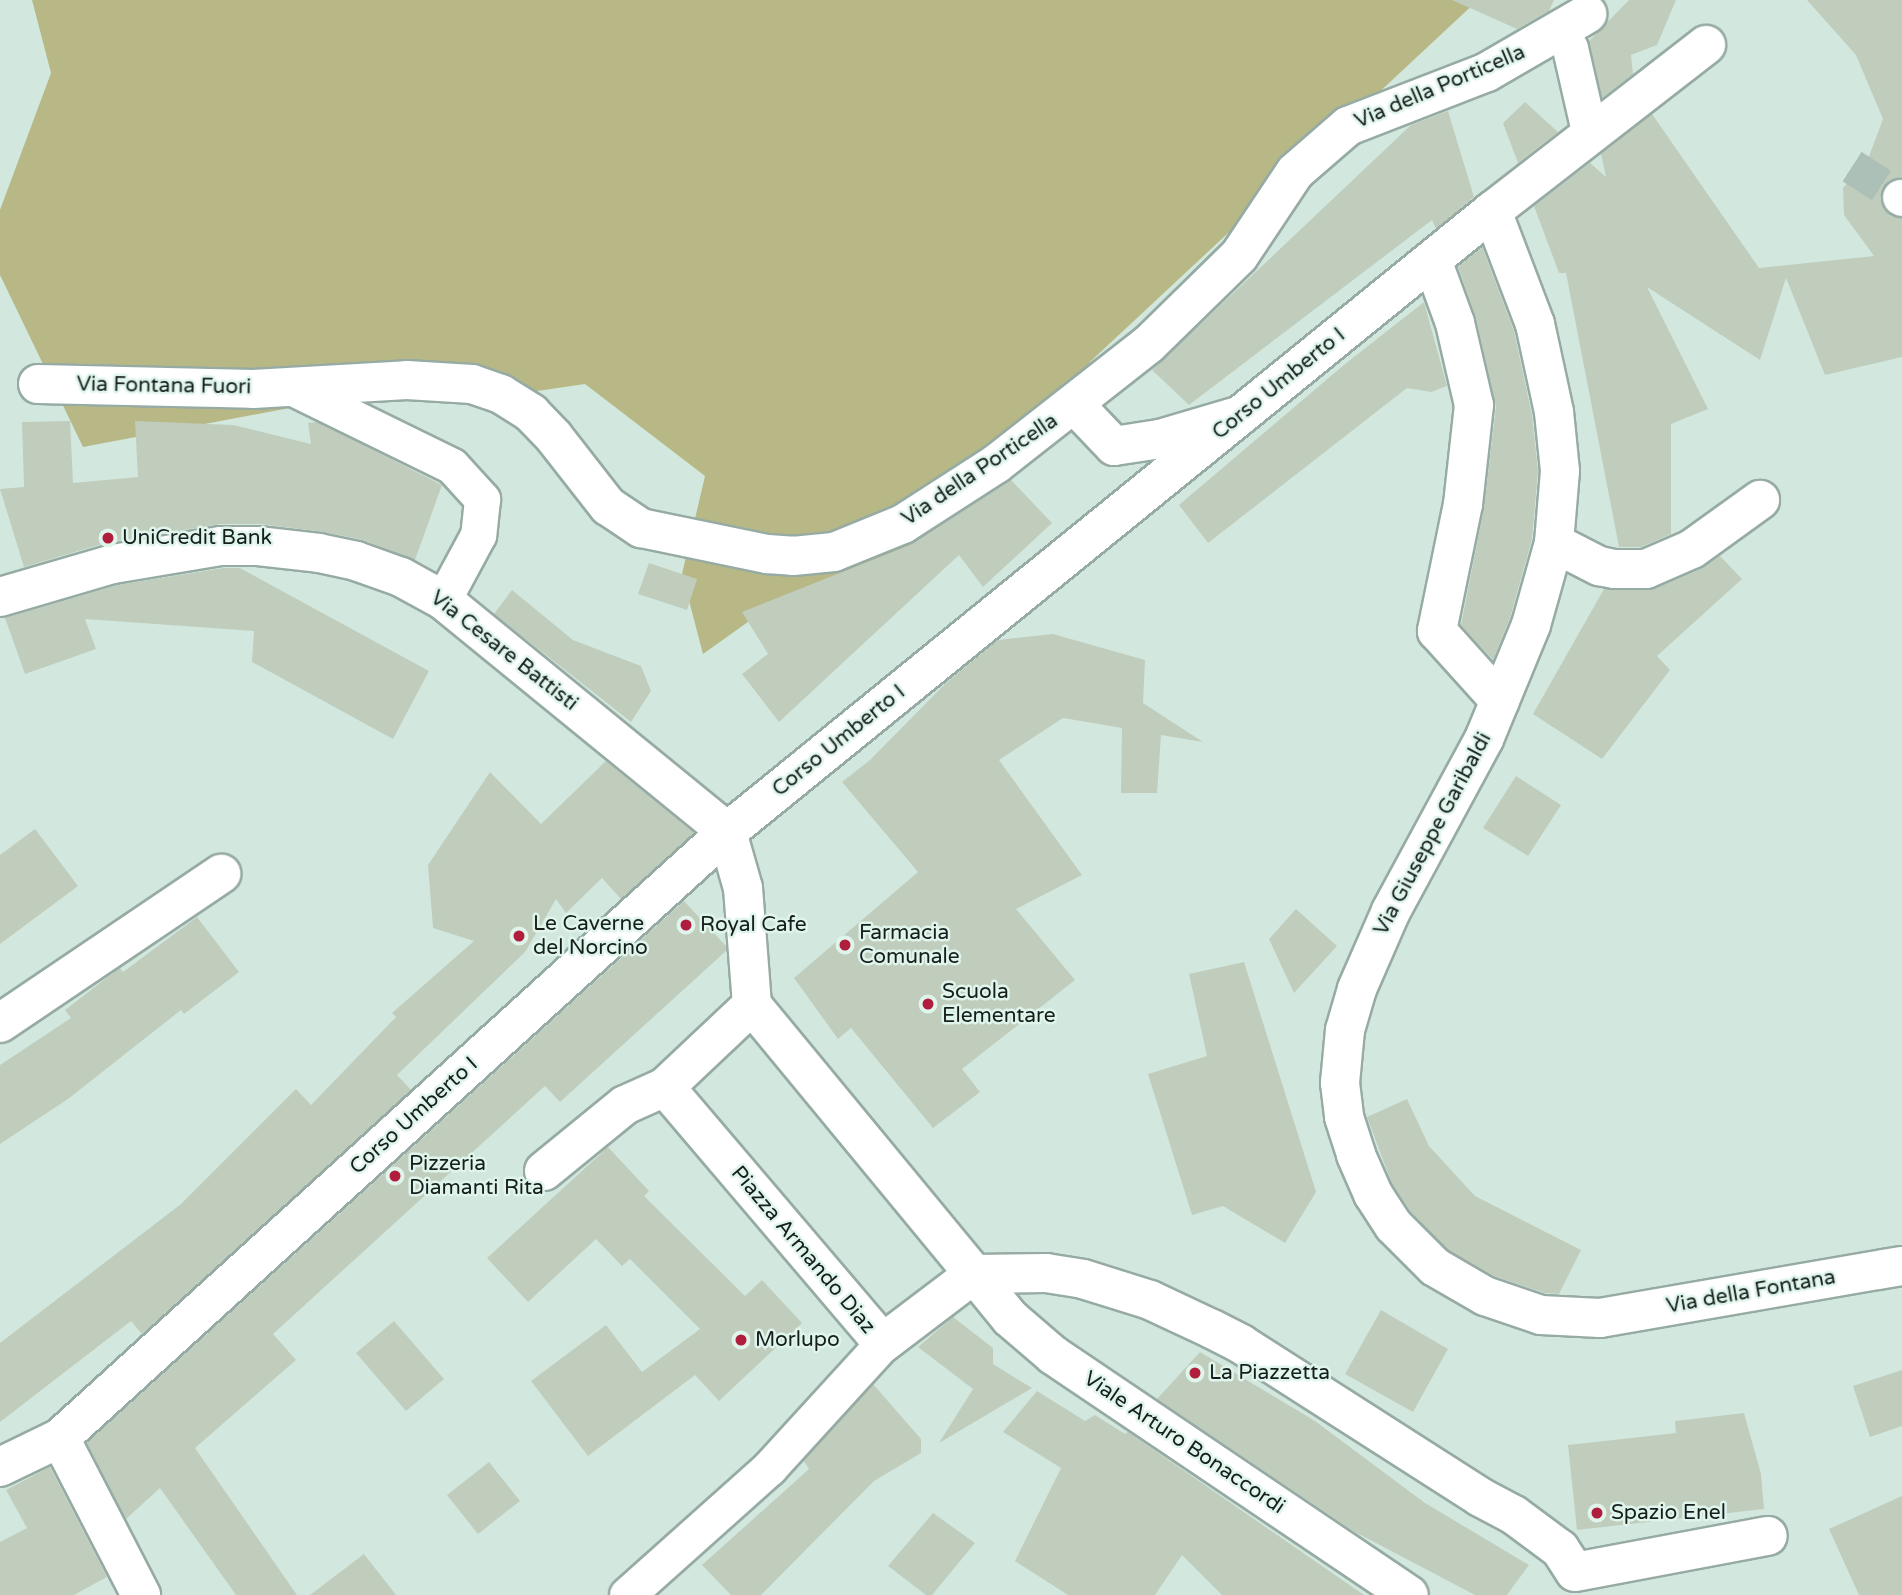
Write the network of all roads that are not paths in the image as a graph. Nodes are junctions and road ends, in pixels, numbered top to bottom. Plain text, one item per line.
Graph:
1 (1575, 22) joint
2 (1706, 45) dead end
3 (1590, 135) junction
4 (1492, 211) junction
5 (1432, 260) junction
6 (38, 384) dead end
7 (291, 387) junction
8 (1074, 404) junction
9 (1241, 415) junction
10 (1760, 500) dead end
11 (1554, 543) junction
12 (0, 597) edge
13 (443, 600) junction
14 (1500, 701) junction
15 (727, 832) junction
16 (222, 874) dead end
17 (752, 1005) junction
18 (0, 1023) edge
19 (665, 1087) junction
20 (544, 1171) dead end
21 (1902, 1266) edge
22 (974, 1274) junction
23 (1601, 1318) joint
24 (883, 1343) junction
25 (60, 1438) junction
26 (0, 1467) edge
27 (1768, 1536) dead end
28 (1569, 1584) edge
29 (141, 1595) edge
30 (626, 1595) edge
31 (1409, 1595) edge

1 - 3 street
1 - 8 street, Via della Porticella
2 - 3 street, Corso Umberto I
3 - 4 street, Corso Umberto I
4 - 5 street, Corso Umberto I
4 - 11 street, Via Giuseppe Garibaldi
5 - 9 street, Corso Umberto I
5 - 14 street
6 - 7 street, Via Fontana Fuori
7 - 8 street, Via della Porticella
7 - 13 street
8 - 9 street
9 - 15 street, Corso Umberto I
10 - 11 street
11 - 14 street, Via Giuseppe Garibaldi
12 - 13 street, Via Cesare Battisti
13 - 15 street, Via Cesare Battisti
14 - 23 street, Via Giuseppe Garibaldi
15 - 17 street
15 - 25 street, Corso Umberto I
16 - 18 street
17 - 19 street
17 - 22 street
19 - 20 street
19 - 24 street, Piazza Armando Diaz
21 - 23 street, Via della Fontana
22 - 24 street, Piazza Armando Diaz
22 - 28 street
22 - 31 street, Viale Arturo Bonaccordi
24 - 30 street
25 - 26 street, Corso Umberto I
25 - 29 street
27 - 28 street

